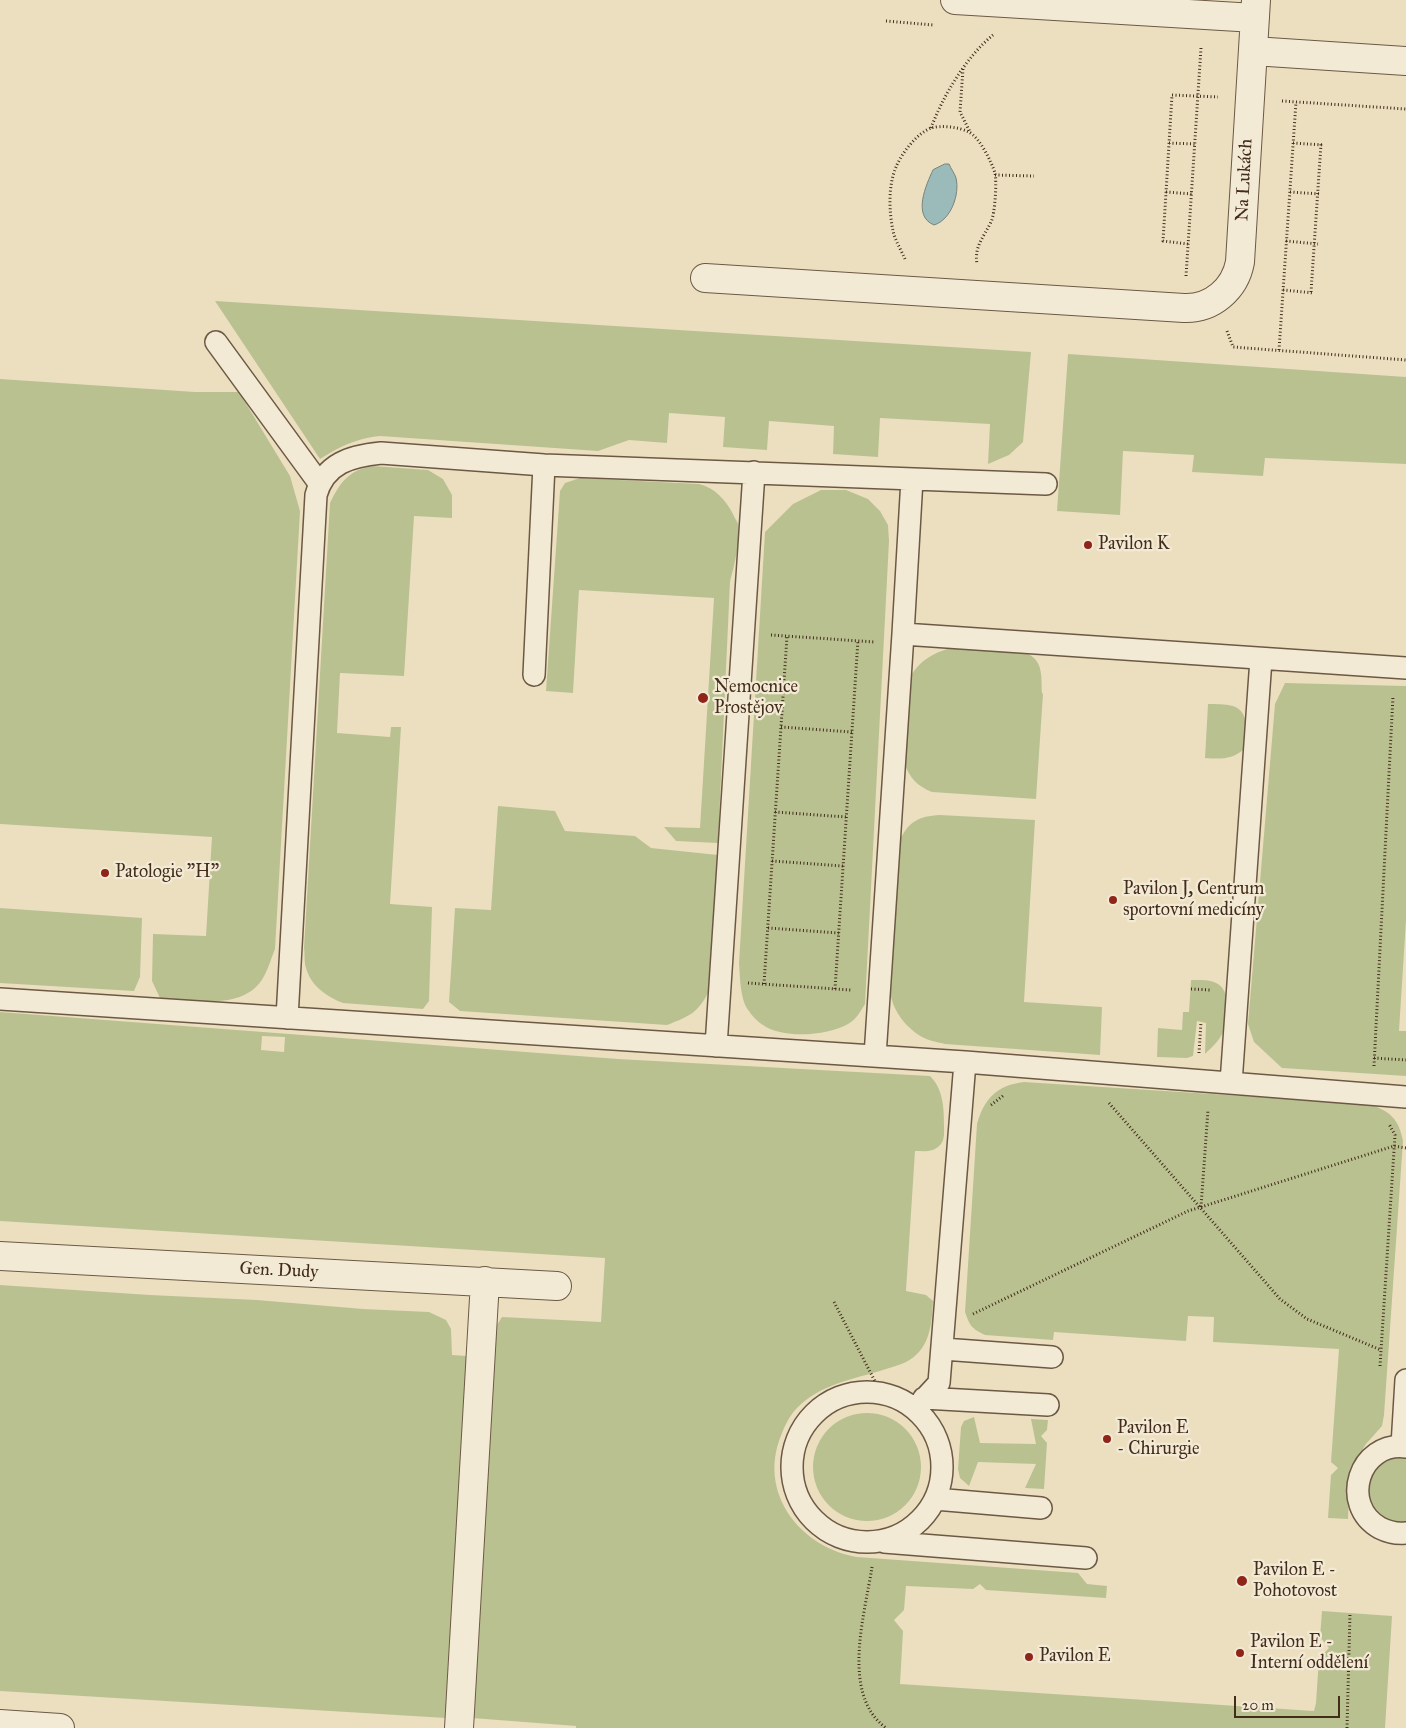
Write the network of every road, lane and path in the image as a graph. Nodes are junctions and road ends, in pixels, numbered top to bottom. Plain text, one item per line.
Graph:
1 (955, 0) edge
2 (1255, 9) edge
3 (1202, 42) dead end
4 (1253, 51) junction
5 (1406, 61) edge
6 (1199, 96) junction
7 (1250, 99) junction
8 (1296, 102) junction
9 (1406, 108) edge
10 (931, 128) junction
11 (970, 132) junction
12 (1169, 143) junction
13 (1293, 143) junction
14 (1195, 144) junction
15 (996, 175) junction
16 (1034, 176) dead end
17 (1166, 192) junction
18 (1290, 192) junction
19 (1192, 194) junction
20 (1319, 194) junction
21 (1286, 241) junction
22 (1188, 244) junction
23 (1316, 244) junction
24 (907, 264) dead end
25 (978, 266) dead end
26 (705, 278) dead end
27 (1283, 290) junction
28 (1215, 300) junction
29 (1184, 308) junction
30 (216, 342) dead end
31 (1279, 350) junction
32 (1406, 360) edge
33 (544, 465) junction
34 (754, 472) junction
35 (912, 479) junction
36 (319, 483) junction
37 (1046, 484) dead end
38 (743, 633) junction
39 (787, 636) junction
40 (903, 639) junction
41 (858, 640) junction
42 (1261, 659) junction
43 (1400, 668) edge
44 (534, 675) dead end
45 (781, 727) junction
46 (852, 732) junction
47 (776, 812) junction
48 (847, 817) junction
49 (772, 861) junction
50 (843, 866) junction
51 (768, 928) junction
52 (839, 933) junction
53 (720, 981) junction
54 (764, 984) junction
55 (835, 989) junction
56 (879, 991) junction
57 (0, 999) edge
58 (287, 1018) junction
59 (716, 1046) junction
60 (875, 1056) junction
61 (1374, 1058) junction
62 (1406, 1060) edge
63 (965, 1062) junction
64 (1220, 1082) junction
65 (1006, 1094) dead end
66 (1372, 1094) junction
67 (1104, 1096) dead end
68 (1406, 1096) edge
69 (990, 1106) dead end
70 (1381, 1120) dead end
71 (1394, 1146) junction
72 (1406, 1148) edge
73 (1201, 1207) junction
74 (0, 1256) edge
75 (485, 1281) junction
76 (557, 1286) dead end
77 (834, 1302) dead end
78 (972, 1306) dead end
79 (943, 1349) junction
80 (1052, 1356) dead end
81 (1406, 1380) edge
82 (881, 1393) junction
83 (919, 1403) junction
84 (1048, 1405) dead end
85 (1404, 1446) edge
86 (935, 1499) junction
87 (1041, 1508) dead end
88 (1406, 1533) edge
89 (876, 1542) junction
90 (1086, 1558) dead end
91 (1350, 1613) dead end
92 (0, 1724) edge
93 (60, 1728) edge
94 (459, 1728) edge
95 (886, 1728) edge
96 (1347, 1728) edge

1 - 2 street, Na Lukách
2 - 4 street, Na Lukách
3 - 6 path
4 - 5 street
4 - 7 street, Na Lukách
6 - 7 path
6 - 12 path
6 - 14 path
7 - 8 path
7 - 28 street, Na Lukách
8 - 9 path
8 - 13 path
10 - 11 path
10 - 11 path
10 - 24 path
11 - 15 path
12 - 14 path
12 - 17 path
13 - 18 path
13 - 20 path
14 - 19 path
15 - 16 path
15 - 25 path
17 - 19 path
17 - 22 path
18 - 20 path
18 - 21 path
19 - 22 path
20 - 23 path
21 - 23 path
21 - 27 path
22 - 29 path
23 - 27 path
26 - 29 street
27 - 31 path
28 - 29 street
28 - 31 path
30 - 36 lane
31 - 32 path
33 - 34 lane
33 - 36 lane
33 - 44 lane
34 - 35 lane
34 - 38 lane
35 - 37 lane
35 - 40 lane
36 - 58 lane
38 - 39 path
38 - 53 lane
39 - 41 path
39 - 45 path
40 - 41 path
40 - 42 lane
40 - 56 lane
41 - 46 path
42 - 43 lane
42 - 64 lane
43 - 61 path
45 - 46 path
45 - 47 path
46 - 48 path
47 - 48 path
47 - 49 path
48 - 50 path
49 - 50 path
49 - 51 path
50 - 52 path
51 - 52 path
51 - 54 path
52 - 55 path
53 - 54 path
53 - 59 lane
54 - 55 path
55 - 56 path
56 - 60 lane
57 - 58 lane
58 - 59 lane
59 - 60 lane
60 - 63 lane
61 - 62 path
61 - 66 path
63 - 64 lane
63 - 79 lane
64 - 66 lane
64 - 73 path
65 - 69 path
66 - 68 lane
67 - 73 path
70 - 71 path
71 - 72 path
71 - 73 path
71 - 73 path
73 - 78 path
74 - 75 street, Gen. Dudy
75 - 76 street, Gen. Dudy
75 - 94 street
77 - 82 path
79 - 80 lane
79 - 83 lane
81 - 85 lane
82 - 83 lane
82 - 89 lane
83 - 84 lane
83 - 86 lane
85 - 88 lane
86 - 87 lane
86 - 89 lane
89 - 90 lane
89 - 95 path
91 - 96 path
92 - 93 street

